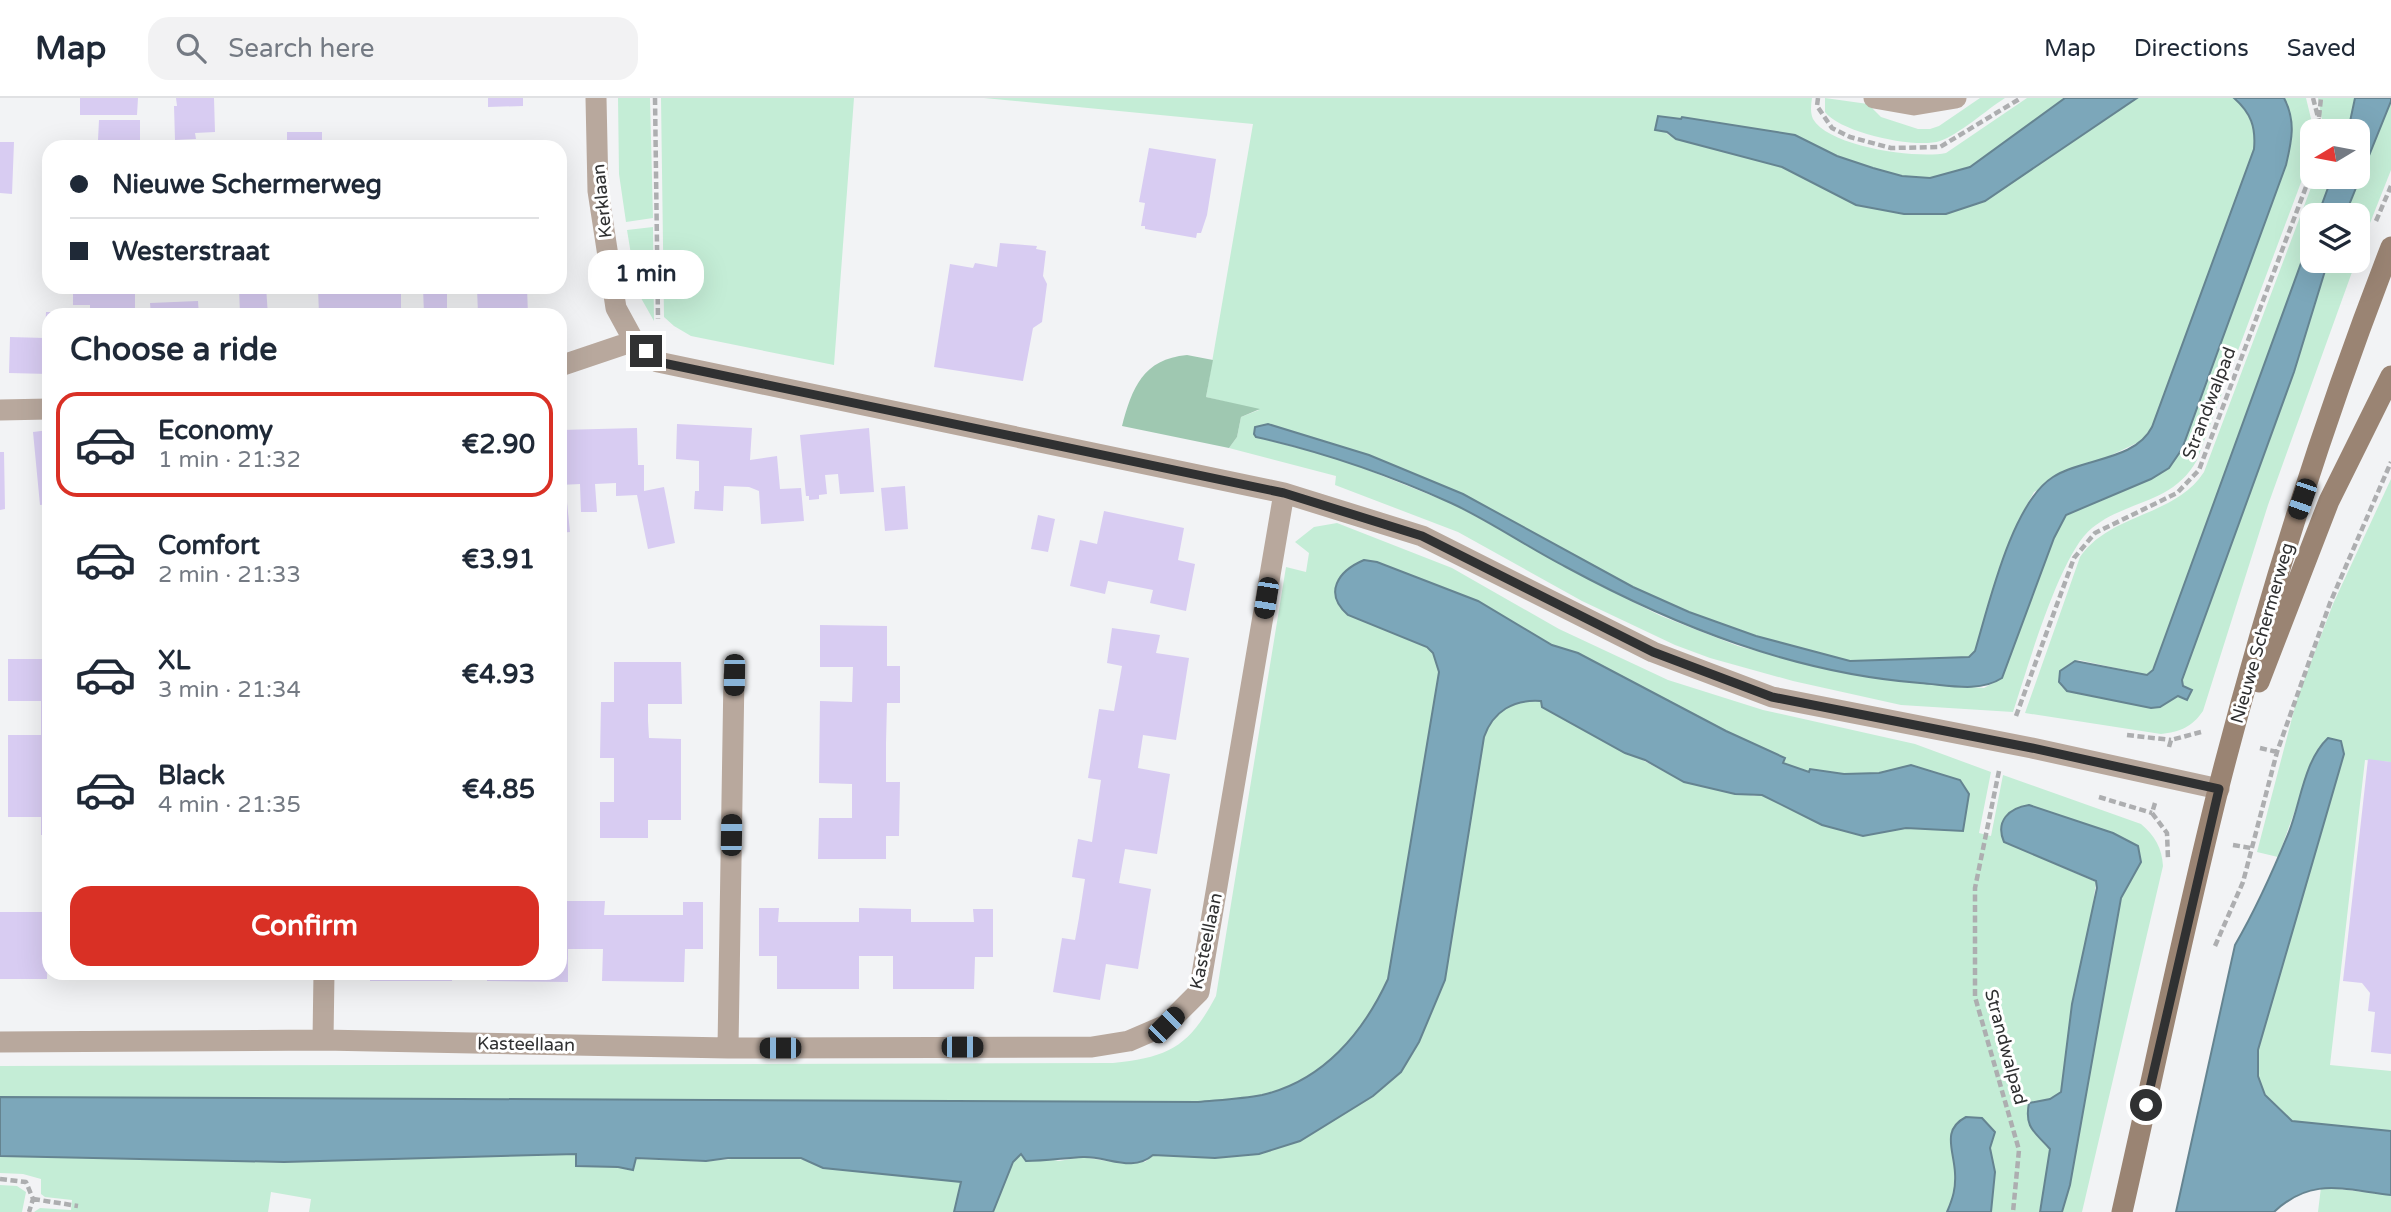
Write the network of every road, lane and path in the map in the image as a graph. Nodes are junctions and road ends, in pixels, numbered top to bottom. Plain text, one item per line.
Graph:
1 (596, 98) edge
2 (656, 98) edge
3 (1878, 98) edge
4 (1955, 98) edge
5 (2313, 98) edge
6 (2321, 98) edge
7 (2318, 119) edge
8 (2319, 119) edge
9 (2305, 189) edge
10 (2391, 247) edge
11 (634, 341) junction
12 (658, 362) junction
13 (567, 364) edge
14 (2391, 376) edge
15 (42, 409) edge
16 (0, 410) edge
17 (2391, 462) edge
18 (1284, 493) junction
19 (734, 675) dead end
20 (2231, 741) junction
21 (2006, 743) junction
22 (2219, 789) junction
23 (2210, 957) dead end
24 (324, 980) edge
25 (323, 1040) junction
26 (0, 1042) edge
27 (728, 1048) junction
28 (0, 1179) edge
29 (33, 1199) junction
30 (78, 1206) dead end
31 (29, 1212) edge
32 (2013, 1212) edge
33 (2122, 1212) edge

1 - 11 street, Kerklaan
2 - 12 path
3 - 4 street
5 - 7 path
6 - 8 path
9 - 21 path, Strandwalpad
10 - 20 main road, Nieuwe Schermerweg
11 - 12 street
11 - 13 street
12 - 18 street
14 - 20 main road, Nieuwe Schermerweg
15 - 16 street
17 - 23 path
18 - 21 street
18 - 27 street, Kasteellaan
19 - 27 street
20 - 22 main road, Nieuwe Schermerweg
21 - 22 street
21 - 32 path, Strandwalpad
22 - 33 main road, Nieuwe Schermerweg
24 - 25 street
25 - 26 street, Kasteellaan
25 - 27 street, Kasteellaan
28 - 29 path
29 - 30 path
29 - 31 path

